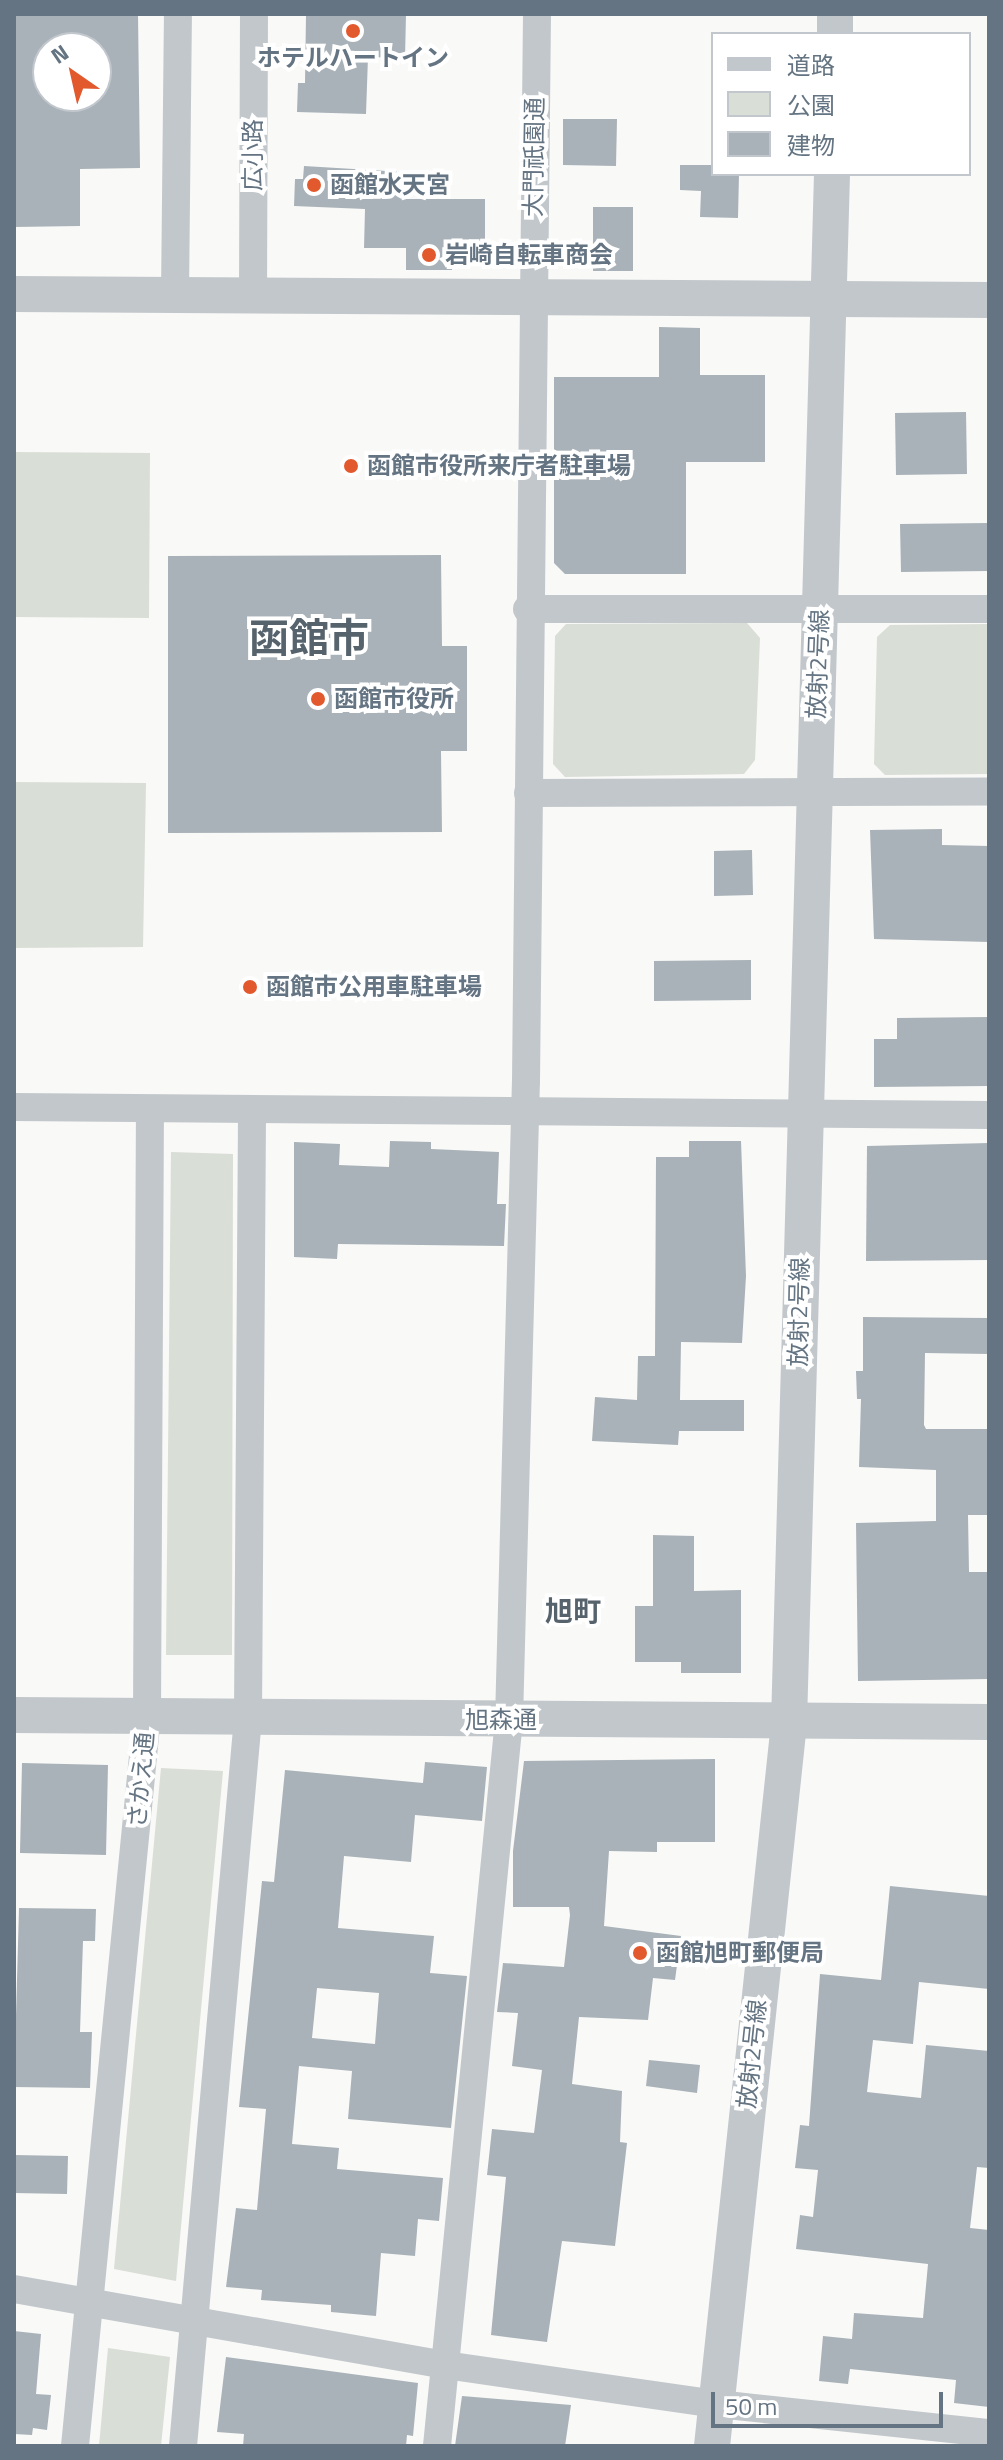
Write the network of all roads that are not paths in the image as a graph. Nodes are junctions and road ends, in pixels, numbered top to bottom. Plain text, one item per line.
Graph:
1 (178, 14) edge
2 (254, 14) edge
3 (537, 14) edge
4 (832, 176) edge
5 (14, 294) edge
6 (175, 295) junction
7 (253, 296) junction
8 (531, 299) junction
9 (827, 300) junction
10 (989, 300) edge
11 (821, 608) junction
12 (527, 609) junction
13 (989, 609) edge
14 (814, 789) junction
15 (989, 791) edge
16 (528, 793) junction
17 (14, 1107) edge
18 (150, 1111) junction
19 (252, 1112) junction
20 (524, 1112) junction
21 (989, 1115) edge
22 (803, 1116) junction
23 (14, 1715) edge
24 (147, 1716) junction
25 (248, 1718) junction
26 (509, 1720) junction
27 (989, 1722) edge
28 (789, 1723) junction
29 (14, 2289) edge
30 (87, 2303) junction
31 (194, 2323) junction
32 (445, 2365) junction
33 (717, 2404) junction
34 (989, 2433) edge
35 (75, 2446) edge
36 (183, 2446) edge
37 (437, 2446) edge
38 (712, 2446) edge

1 - 6 street
2 - 7 street, 広小路
3 - 8 street, 大門祇園通
4 - 9 street, 放射2号線
5 - 6 street
6 - 7 street
7 - 8 street
8 - 9 street
8 - 12 street, 大門祇園通
9 - 10 street
9 - 11 street, 放射2号線
11 - 12 street
11 - 13 street
11 - 14 street, 放射2号線
12 - 16 street, 大門祇園通
14 - 15 street
14 - 16 street
14 - 22 street, 放射2号線
16 - 20 street, 大門祇園通
17 - 18 street
18 - 19 street
18 - 24 street, さかえ通
19 - 20 street
19 - 25 street
20 - 22 street
20 - 26 street, 大門祇園通
21 - 22 street
22 - 28 street, 放射2号線
23 - 24 street, 旭森通
24 - 25 street, 旭森通
24 - 30 street, さかえ通
25 - 26 street, 旭森通
25 - 31 street
26 - 28 street, 旭森通
26 - 32 street, 大門祇園通
27 - 28 street, 旭森通
28 - 33 street, 放射2号線
29 - 30 street
30 - 31 street
30 - 35 street, さかえ通
31 - 32 street
31 - 36 street
32 - 33 street
32 - 37 street, 大門祇園通
33 - 34 street
33 - 38 street, 放射2号線

